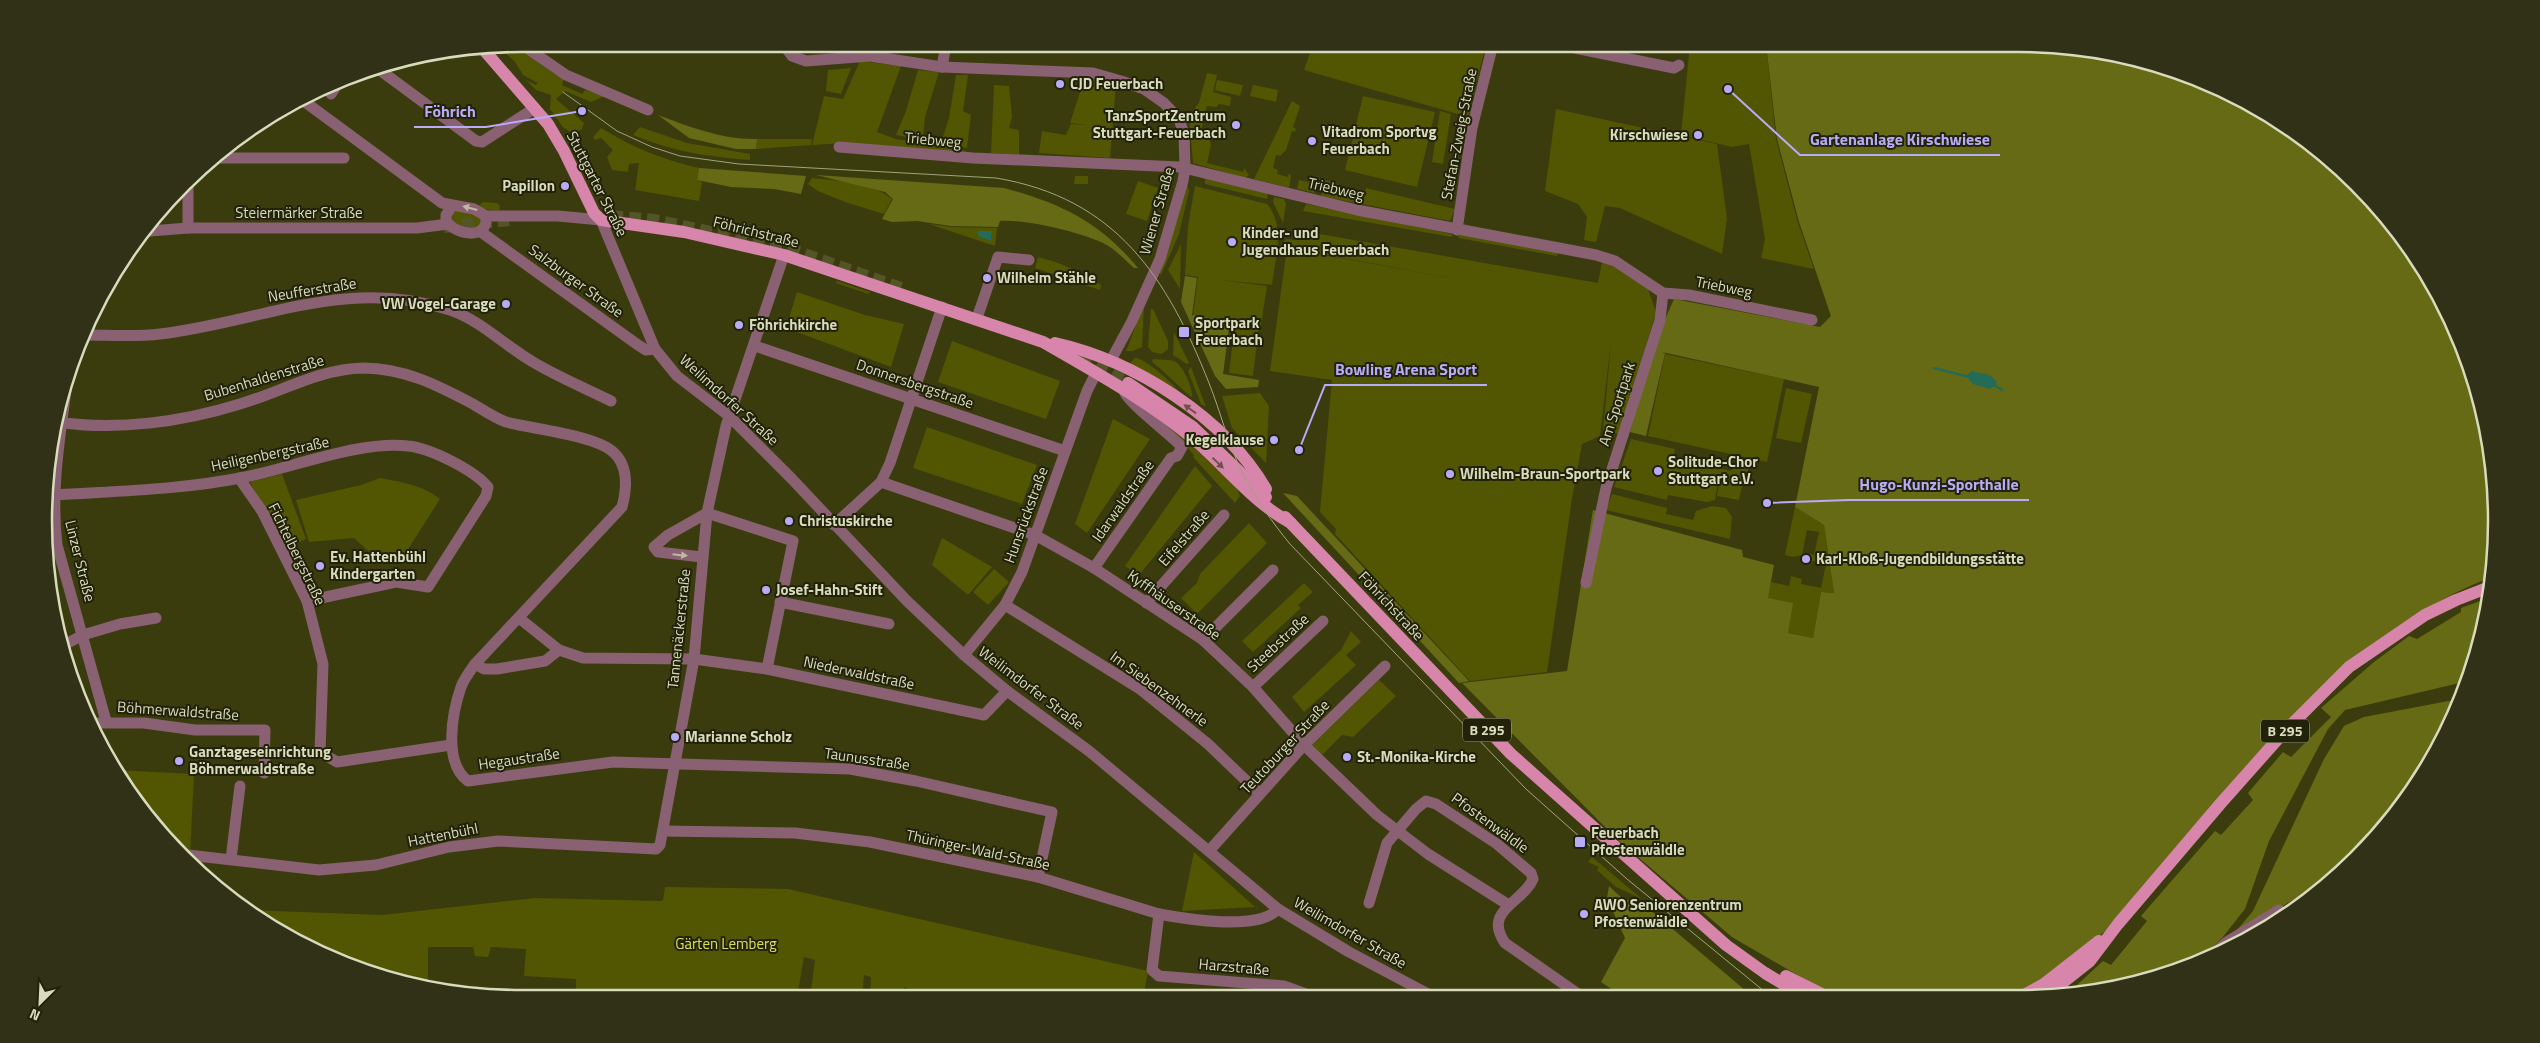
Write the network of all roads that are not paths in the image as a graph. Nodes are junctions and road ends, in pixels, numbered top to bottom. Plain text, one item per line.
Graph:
1 (533, 52) edge
2 (789, 52) edge
3 (945, 52) edge
4 (1492, 52) edge
5 (1595, 52) edge
6 (488, 54) edge
7 (1679, 66) dead end
8 (942, 67) junction
9 (384, 73) edge
10 (307, 105) edge
11 (535, 108) junction
12 (648, 110) dead end
13 (839, 147) dead end
14 (225, 158) edge
15 (344, 158) dead end
16 (1185, 168) junction
17 (188, 192) edge
18 (452, 206) junction
19 (486, 216) junction
20 (601, 220) junction
21 (448, 224) junction
22 (188, 228) junction
23 (1457, 230) junction
24 (153, 231) edge
25 (482, 232) junction
26 (784, 255) junction
27 (1029, 260) dead end
28 (1663, 293) junction
29 (942, 307) junction
30 (977, 318) junction
31 (1812, 320) dead end
32 (91, 335) edge
33 (755, 346) junction
34 (656, 348) junction
35 (1084, 357) junction
36 (1102, 367) junction
37 (1122, 386) junction
38 (911, 398) junction
39 (611, 401) dead end
40 (729, 416) junction
41 (64, 422) edge
42 (1065, 451) junction
43 (240, 478) junction
44 (55, 481) edge
45 (881, 482) junction
46 (54, 495) junction
47 (1278, 509) junction
48 (707, 513) junction
49 (1224, 515) dead end
50 (1291, 523) junction
51 (834, 525) junction
52 (1036, 535) junction
53 (702, 557) junction
54 (1094, 568) junction
55 (1273, 570) dead end
56 (1586, 583) dead end
57 (2482, 590) edge
58 (307, 601) junction
59 (780, 602) junction
60 (1146, 603) junction
61 (1005, 605) junction
62 (156, 618) dead end
63 (519, 618) junction
64 (1323, 621) dead end
65 (889, 624) dead end
66 (83, 635) junction
67 (1203, 640) junction
68 (68, 643) edge
69 (559, 650) junction
70 (964, 655) junction
71 (694, 659) junction
72 (475, 664) junction
73 (1385, 666) dead end
74 (767, 669) junction
75 (1253, 687) junction
76 (1007, 691) junction
77 (106, 721) junction
78 (98, 722) edge
79 (450, 744) junction
80 (1304, 745) junction
81 (674, 764) junction
82 (264, 773) dead end
83 (240, 786) dead end
84 (1260, 794) junction
85 (1398, 830) junction
86 (663, 831) junction
87 (660, 845) joint
88 (1209, 851) junction
89 (193, 855) edge
90 (231, 859) junction
91 (1038, 877) junction
92 (1369, 903) dead end
93 (1508, 904) junction
94 (1278, 909) junction
95 (2279, 910) dead end
96 (1159, 914) junction
97 (1702, 922) junction
98 (2118, 924) junction
99 (2232, 939) edge
100 (2055, 988) edge
101 (2034, 989) edge
102 (1295, 990) edge
103 (1413, 990) edge
104 (1572, 990) edge
105 (1793, 990) edge
106 (1814, 990) edge

1 - 12 street
2 - 8 street, Wiener Straße
3 - 8 street
4 - 23 street, Stefan-Zweig-Straße
5 - 7 street
6 - 11 main road, Stuttgarter Straße
8 - 16 street, Wiener Straße
9 - 11 street
10 - 18 street
11 - 20 main road, Stuttgarter Straße
13 - 16 street, Triebweg
14 - 15 street
16 - 23 street, Triebweg
16 - 36 street, Wiener Straße
17 - 22 street
19 -> 18 street, Föhrichstraße
18 - 21 street
19 - 20 street, Föhrichstraße
19 - 25 street
20 - 26 main road, Föhrichstraße
20 - 34 street, Stuttgarter Straße
21 - 22 street, Steiermärker Straße
21 - 25 street
22 - 24 street, Steiermärker Straße
23 - 28 street, Triebweg
25 - 34 street, Salzburger Straße
26 - 29 main road, Föhrichstraße
26 - 33 street, Tannenäckerstraße
27 - 30 street
28 - 31 street, Triebweg
28 - 56 street, Am Sportpark
29 - 30 main road, Föhrichstraße
29 - 38 street
30 - 35 main road, Föhrichstraße
32 - 39 street, Neufferstraße
33 - 38 street, Donnersbergstraße
33 - 40 street, Tannenäckerstraße
34 - 40 street, Weilimdorfer Straße
35 - 36 main road, Föhrichstraße
35 - 36 main road, Föhrichstraße
36 - 37 main road, Föhrichstraße
36 - 42 street, Hunsrückstraße
47 -> 36 main road, Föhrichstraße
37 - 47 main road, Föhrichstraße / B 295
37 -> 50 main road
37 - 54 street, Idarwaldstraße
38 - 42 street, Donnersbergstraße
38 - 45 street
40 - 48 street, Tannenäckerstraße
40 - 51 street, Weilimdorfer Straße
41 - 63 street, Bubenhaldenstraße
42 - 52 street, Hunsrückstraße
43 - 46 street, Heiligenbergstraße
43 - 58 street, Fichtelbergstraße
43 - 58 street, Heiligenbergstraße
44 - 46 street, Linzer Straße
45 - 51 street
45 - 52 street, Kyffhäuserstraße
46 - 66 street, Linzer Straße
47 - 50 main road, Föhrichstraße / B 295
48 - 53 street, Tannenäckerstraße
48 -> 53 street
48 - 59 street
49 - 60 street, Eifelstraße
50 - 97 main road, Föhrichstraße / B 295
51 - 70 street, Weilimdorfer Straße
52 - 54 street, Kyffhäuserstraße
52 - 61 street, Hunsrückstraße
53 - 71 street, Tannenäckerstraße
54 - 60 street, Kyffhäuserstraße
55 - 67 street
57 - 98 main road, B 295
58 - 79 street, Fichtelbergstraße
59 - 65 street
59 - 74 street
60 - 67 street, Kyffhäuserstraße
61 - 70 street, Hunsrückstraße
61 - 84 street, Im Siebenzehnerle
62 - 66 street
63 - 69 street
63 - 72 street, Hegaustraße
64 - 75 street, Steebstraße
66 - 68 street
66 - 77 street, Linzer Straße
67 - 75 street, Kyffhäuserstraße
69 - 71 street, Niederwaldstraße
69 - 72 street
70 - 76 street, Weilimdorfer Straße
71 - 74 street, Niederwaldstraße
71 - 81 street, Tannenäckerstraße
72 - 79 street, Hegaustraße
73 - 80 street, Teutoburger Straße
74 - 76 street, Niederwaldstraße
75 - 80 street, Kyffhäuserstraße
76 - 88 street, Weilimdorfer Straße
77 - 78 street
77 - 82 street, Böhmerwaldstraße
79 - 81 street, Hegaustraße
80 - 84 street, Teutoburger Straße
80 - 85 street, Kyffhäuserstraße
81 - 86 street, Tannenäckerstraße
81 - 91 street, Taunusstraße
83 - 90 street
84 - 88 street, Teutoburger Straße
85 - 92 street
85 - 93 street, Kyffhäuserstraße
85 - 93 street, Pfostenwäldle
86 - 87 street, Tannenäckerstraße
86 - 91 street, Thüringer-Wald-Straße
87 - 90 street, Hattenbühl
88 - 94 street, Weilimdorfer Straße
89 - 90 street, Hattenbühl
91 - 96 street, Thüringer-Wald-Straße
93 - 104 street
94 - 96 street, Thüringer-Wald-Straße
94 - 103 street, Weilimdorfer Straße
95 - 99 street
96 - 102 street, Harzstraße
97 - 105 main road, B 295
97 - 106 main road, B 295
98 - 100 main road, B 295
98 - 101 main road, B 295

